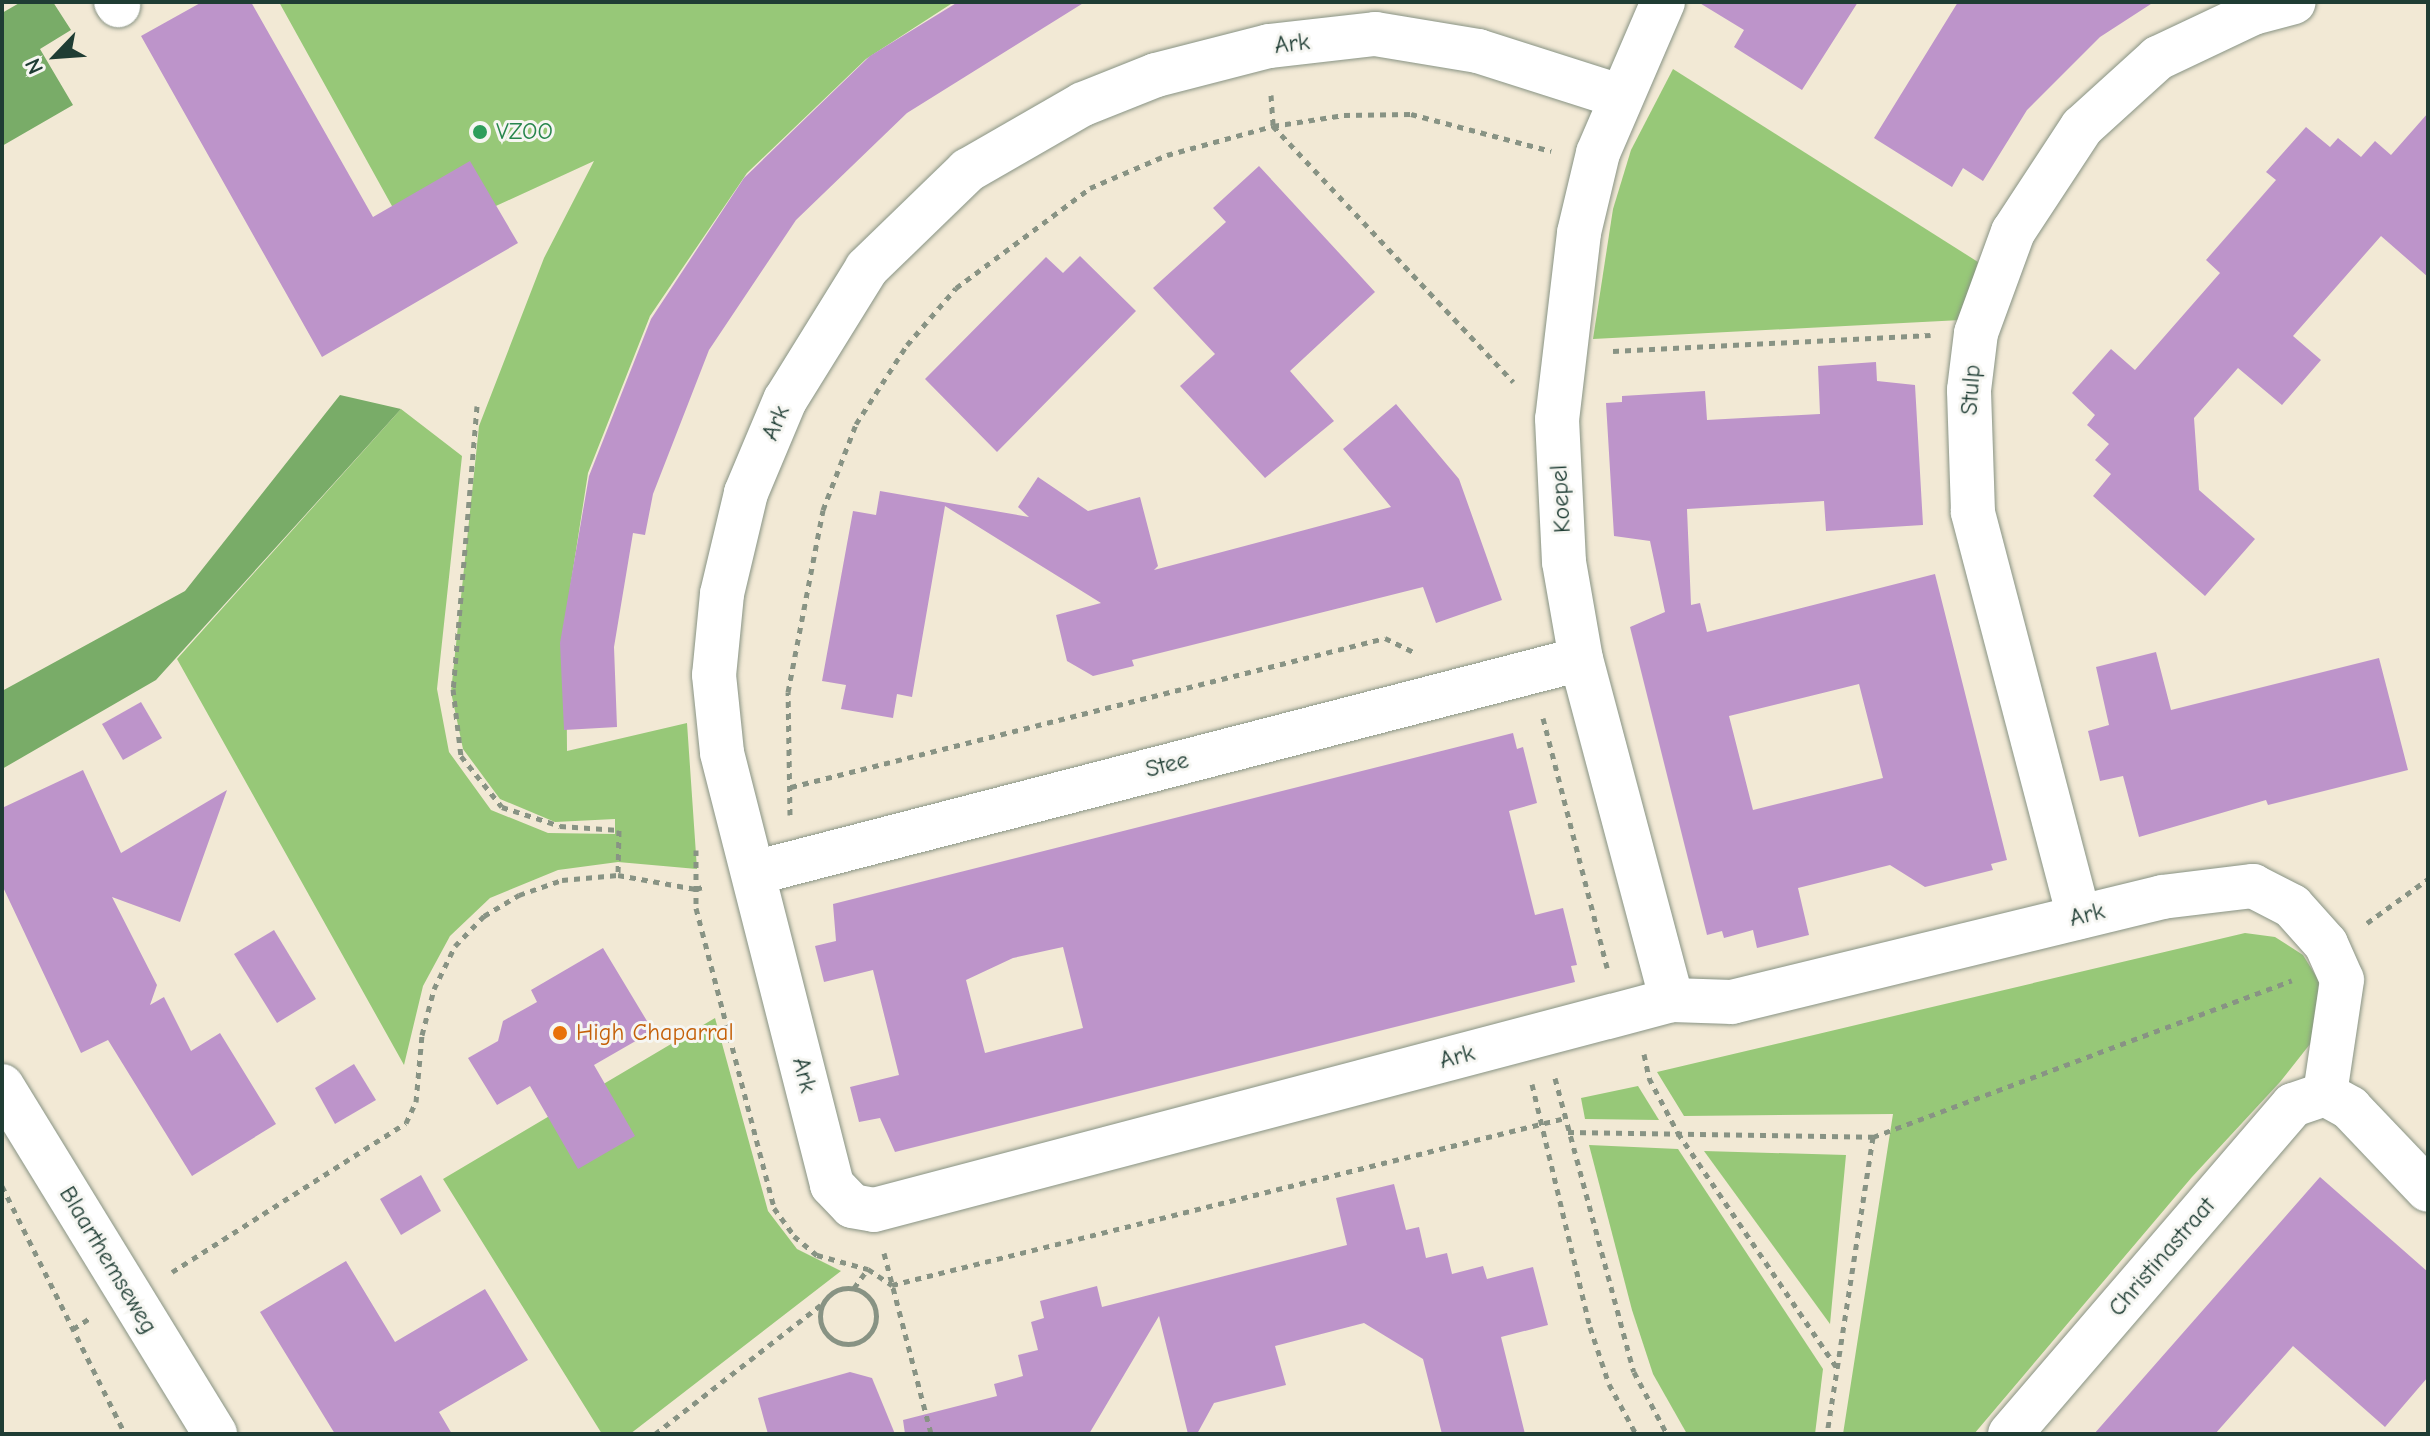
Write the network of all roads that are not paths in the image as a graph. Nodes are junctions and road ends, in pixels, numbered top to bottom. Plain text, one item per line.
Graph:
1 (1663, 2) edge
2 (2294, 2) edge
3 (1619, 96) junction
4 (1581, 659) junction
5 (771, 868) junction
6 (2079, 917) junction
7 (1653, 1005) junction
8 (2, 1086) edge
9 (2325, 1094) junction
10 (2428, 1190) edge
11 (215, 1434) edge
12 (2010, 1434) edge

1 - 3 street, Koepel
2 - 6 street, Stulp
3 - 4 street, Koepel
3 - 5 street, Ark
4 - 5 street, Stee
4 - 7 street, Koepel
5 - 7 street, Ark
6 - 7 street, Ark
6 - 9 street, Ark
8 - 11 street, Blaarthemseweg
9 - 10 street
9 - 12 street, Christinastraat

